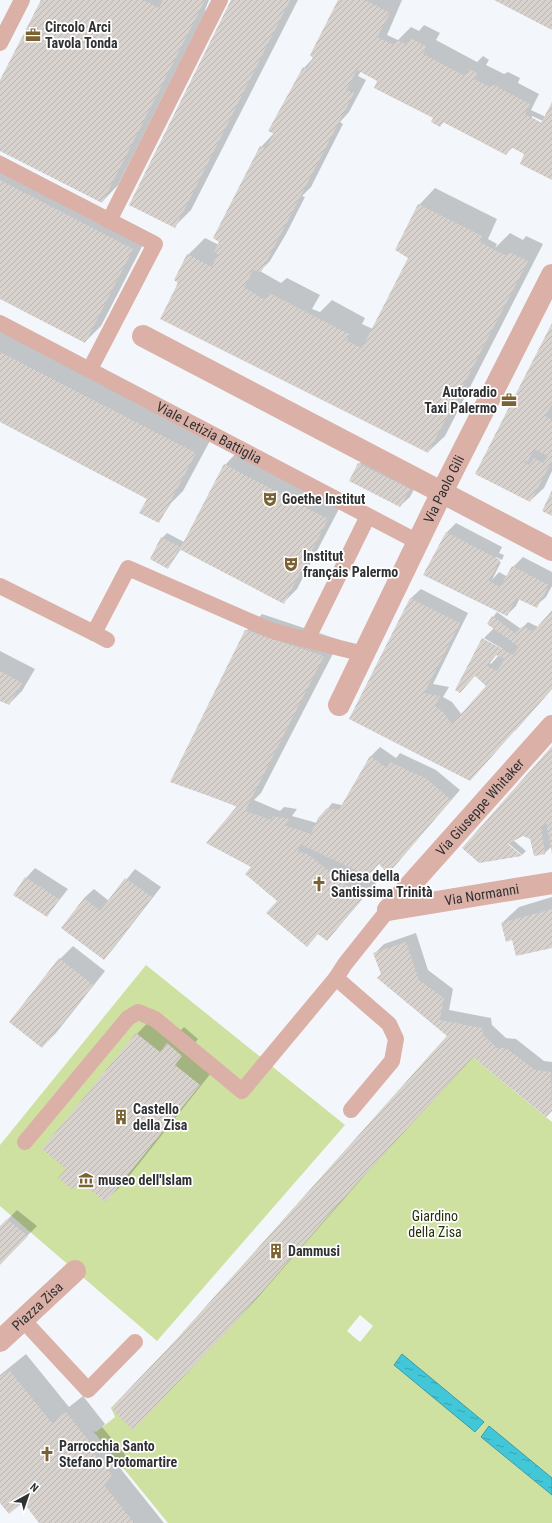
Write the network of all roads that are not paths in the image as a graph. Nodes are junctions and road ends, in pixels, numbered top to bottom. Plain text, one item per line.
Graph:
1 (22, 0) edge
2 (220, 0) edge
3 (0, 43) edge
4 (0, 164) edge
5 (109, 221) junction
6 (552, 274) edge
7 (0, 323) edge
8 (144, 336) dead end
9 (90, 369) junction
10 (442, 492) junction
11 (368, 516) junction
12 (418, 542) junction
13 (552, 550) edge
14 (0, 586) edge
15 (307, 640) junction
16 (364, 654) junction
17 (339, 706) dead end
18 (552, 726) edge
19 (552, 883) edge
20 (388, 910) junction
21 (336, 978) junction
22 (351, 1110) dead end
23 (25, 1142) dead end
24 (75, 1271) dead end
25 (23, 1320) junction
26 (0, 1341) edge
27 (135, 1342) dead end

1 - 3 lane
2 - 5 lane
4 - 5 lane
5 - 9 lane
6 - 10 street, Via Paolo Gili
7 - 9 lane, Viale Letizia Battiglia
8 - 10 street
9 - 11 lane, Viale Letizia Battiglia
10 - 12 street, Via Paolo Gili
10 - 13 street
11 - 12 lane, Viale Letizia Battiglia
11 - 15 lane
12 - 16 street, Via Paolo Gili
14 - 15 lane
15 - 16 lane
16 - 17 street, Via Paolo Gili
18 - 20 street, Via Giuseppe Whitaker
19 - 20 street, Via Normanni
20 - 21 lane, Via Giuseppe Whitaker
21 - 22 lane
21 - 23 lane, Via Giuseppe Whitaker
24 - 25 street, Piazza Zisa
25 - 26 street, Piazza Zisa
25 - 27 lane

